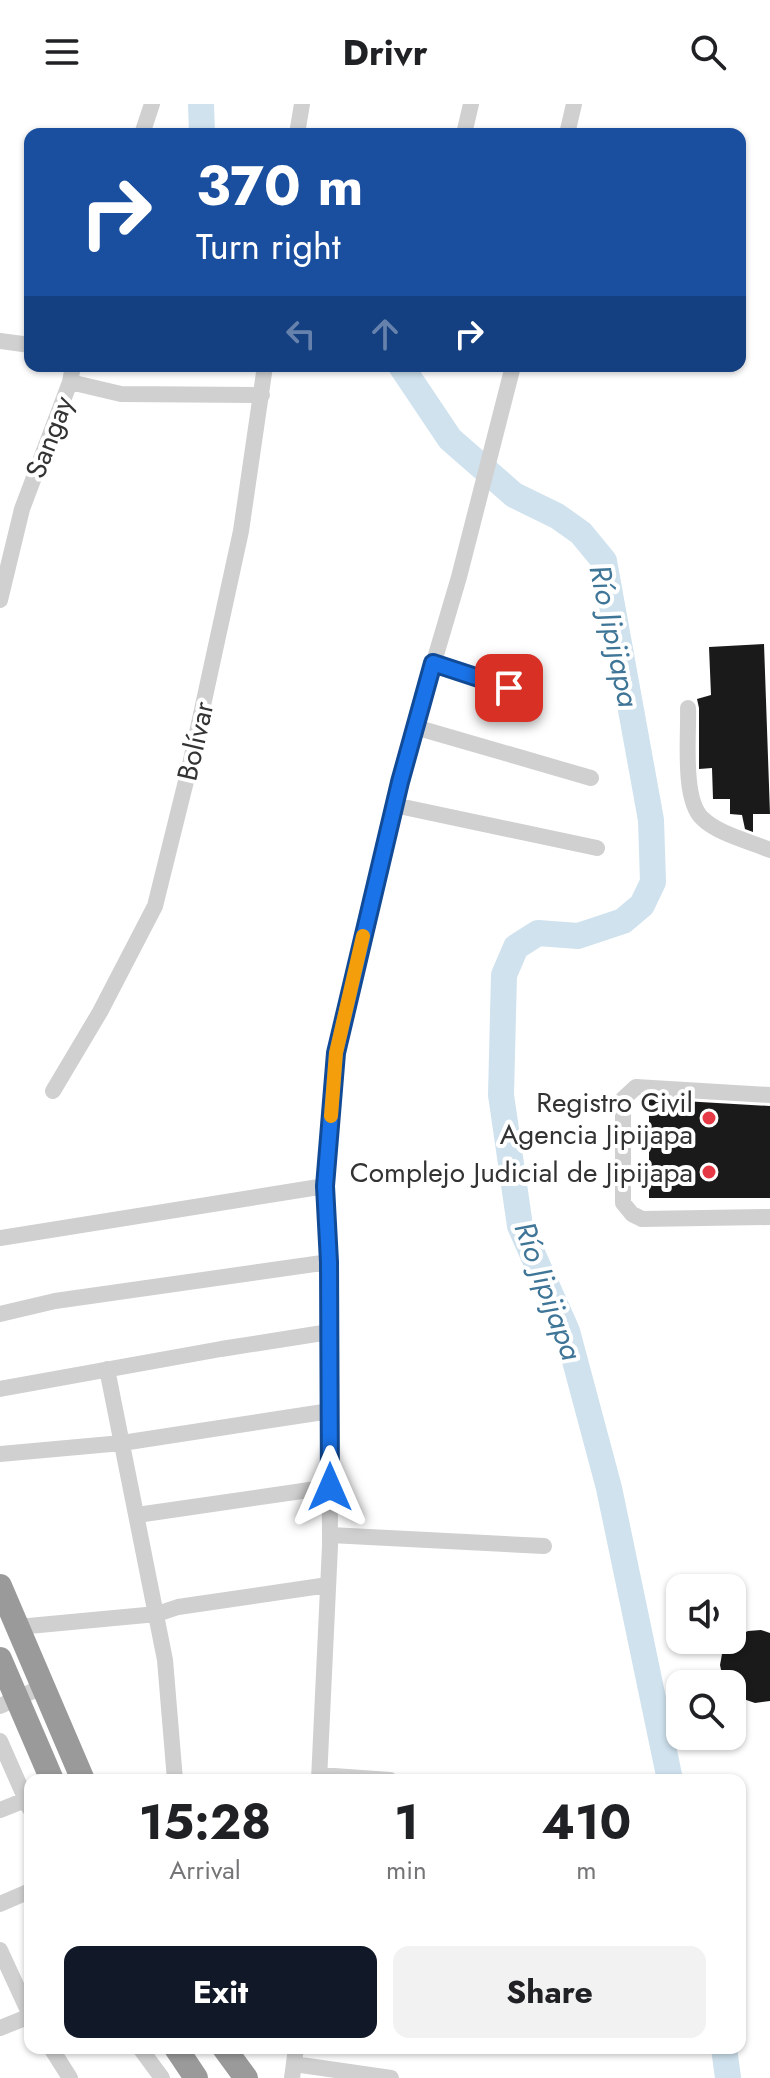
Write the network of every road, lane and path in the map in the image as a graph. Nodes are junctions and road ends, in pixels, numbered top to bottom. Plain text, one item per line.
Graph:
1 (152, 104) edge
2 (302, 104) edge
3 (471, 104) edge
4 (574, 104) edge
5 (144, 128) edge
6 (298, 128) edge
7 (465, 128) edge
8 (568, 128) edge
9 (0, 341) edge
10 (24, 344) edge
11 (264, 372) edge
12 (511, 372) edge
13 (71, 374) edge
14 (262, 395) junction
15 (0, 600) edge
16 (433, 663) junction
17 (509, 688) dead end
18 (688, 708) dead end
19 (415, 727) junction
20 (591, 778) dead end
21 (394, 805) junction
22 (597, 848) dead end
23 (770, 850) edge
24 (53, 1091) dead end
25 (770, 1095) edge
26 (325, 1186) junction
27 (770, 1217) edge
28 (0, 1238) edge
29 (329, 1262) junction
30 (0, 1314) edge
31 (329, 1332) junction
32 (107, 1369) junction
33 (0, 1389) edge
34 (330, 1411) junction
35 (122, 1443) junction
36 (0, 1454) edge
37 (330, 1487) junction
38 (137, 1515) junction
39 (330, 1535) junction
40 (544, 1546) dead end
41 (328, 1585) junction
42 (0, 1586) edge
43 (157, 1614) junction
44 (18, 1627) junction
45 (0, 1659) edge
46 (44, 1686) junction
47 (9, 1702) edge
48 (0, 1741) edge
49 (49, 1774) edge
50 (77, 1774) edge
51 (174, 1774) edge
52 (320, 1774) edge
53 (24, 1791) edge
54 (24, 1803) edge
55 (0, 1810) edge
56 (24, 1894) edge
57 (0, 1904) edge
58 (0, 1950) edge
59 (24, 2003) edge
60 (24, 2018) edge
61 (0, 2028) edge
62 (55, 2054) edge
63 (144, 2054) edge
64 (180, 2054) edge
65 (228, 2054) edge
66 (294, 2063) edge
67 (70, 2078) edge
68 (162, 2078) edge
69 (196, 2078) edge
70 (246, 2078) edge
71 (391, 2078) edge

1 - 5 street
2 - 6 street
3 - 7 street
4 - 8 street
9 - 10 street
11 - 14 street, Bolívar
12 - 16 street
13 - 14 street
13 - 15 street, Sangay
14 - 24 street, Bolívar
16 - 17 street
16 - 19 street
18 - 23 street
19 - 20 street
19 - 21 street
21 - 22 street
21 - 26 street
25 - 27 street
26 - 28 street
26 - 29 street
29 - 30 street
29 - 31 street
31 - 32 street
31 - 34 street
32 - 33 street
32 - 35 street
34 - 35 street
34 - 37 street
35 - 36 street
35 - 38 street
37 - 38 street
37 - 39 street
38 - 43 street
39 - 40 street
39 - 41 street
41 - 43 street
41 - 52 street
42 - 44 highway
43 - 44 street
43 - 51 street
44 - 46 highway
45 - 47 highway
46 - 47 street
46 - 50 highway
47 - 49 highway
48 - 53 street
54 - 55 street
56 - 57 street
58 - 59 street
60 - 61 street
62 - 67 street
63 - 68 street
64 - 69 highway
65 - 70 highway
66 - 71 street

